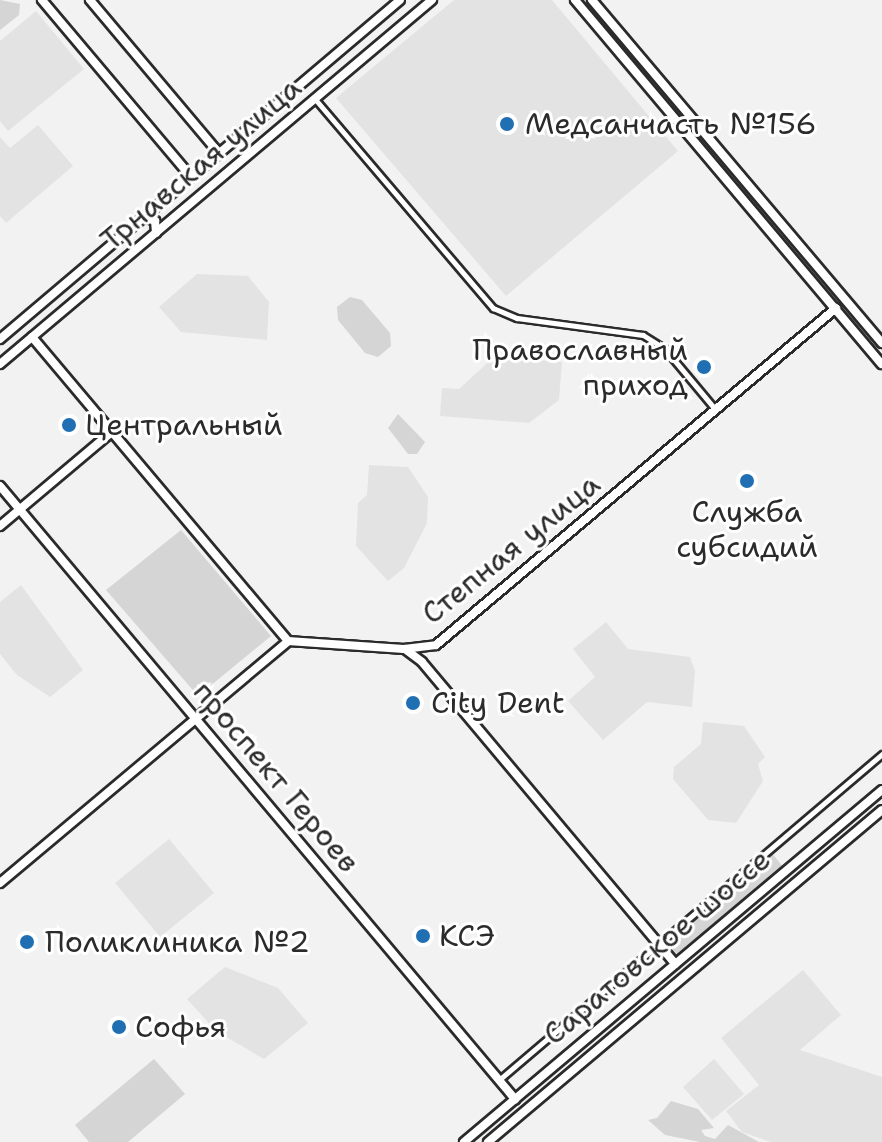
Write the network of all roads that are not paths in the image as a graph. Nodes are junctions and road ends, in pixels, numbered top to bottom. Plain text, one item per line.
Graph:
1 (42, 0) edge
2 (90, 0) edge
3 (400, 0) edge
4 (432, 0) edge
5 (575, 0) edge
6 (592, 0) edge
7 (315, 99) junction
8 (269, 112) junction
9 (258, 121) junction
10 (283, 126) junction
11 (271, 136) junction
12 (219, 153) junction
13 (191, 177) junction
14 (162, 202) junction
15 (144, 217) junction
16 (173, 218) junction
17 (156, 233) junction
18 (801, 248) junction
19 (792, 256) junction
20 (836, 308) junction
21 (869, 328) junction
22 (859, 336) junction
23 (32, 337) junction
24 (0, 339) edge
25 (882, 343) edge
26 (0, 364) edge
27 (882, 364) edge
28 (715, 410) junction
29 (113, 431) junction
30 (0, 486) edge
31 (20, 509) junction
32 (0, 526) edge
33 (288, 641) junction
34 (436, 645) junction
35 (404, 649) junction
36 (427, 669) junction
37 (196, 718) junction
38 (882, 754) edge
39 (882, 790) edge
40 (882, 810) edge
41 (0, 883) edge
42 (659, 944) junction
43 (675, 964) junction
44 (685, 976) junction
45 (569, 1053) junction
46 (580, 1065) junction
47 (499, 1080) junction
48 (515, 1099) junction
49 (466, 1141) edge
50 (488, 1142) edge

1 - 13 street
2 - 12 street
3 - 8 street, Трнавская улица
4 - 7 street, Трнавская улица
5 - 19 street
6 - 18 street
7 - 10 street, Трнавская улица
7 - 28 street
8 - 9 street, Трнавская улица
8 - 10 street
9 - 11 street
9 - 12 street, Трнавская улица
10 - 11 street, Трнавская улица
11 - 16 street, Трнавская улица
12 - 13 street, Трнавская улица
13 - 14 street, Трнавская улица
14 - 15 street, Трнавская улица
14 - 16 street
15 - 17 street
15 - 24 street, Трнавская улица
16 - 17 street, Трнавская улица
17 - 23 street, Трнавская улица
18 - 19 street
18 - 21 street
19 - 20 street
20 - 22 street
20 - 28 street, Степная улица
21 - 22 street
21 - 25 street
22 - 27 street
23 - 26 street, Трнавская улица
23 - 29 street
28 - 34 street, Степная улица
29 - 31 street
29 - 33 street
30 - 31 street, проспект Героев
31 - 32 street
31 - 37 street, проспект Героев
33 - 35 street, Степная улица
33 - 37 street
34 - 35 street, Степная улица
34 - 36 street
35 - 36 street
36 - 42 street
37 - 41 street
37 - 47 street, проспект Героев
38 - 42 street
39 - 43 street, Саратовское шоссе
40 - 44 street, Саратовское шоссе
42 - 43 street
42 - 47 street
43 - 44 street
43 - 45 street, Саратовское шоссе
44 - 46 street, Саратовское шоссе
45 - 46 street
45 - 48 street, Саратовское шоссе
46 - 50 street, Саратовское шоссе
47 - 48 street, проспект Героев
48 - 49 street, Саратовское шоссе

